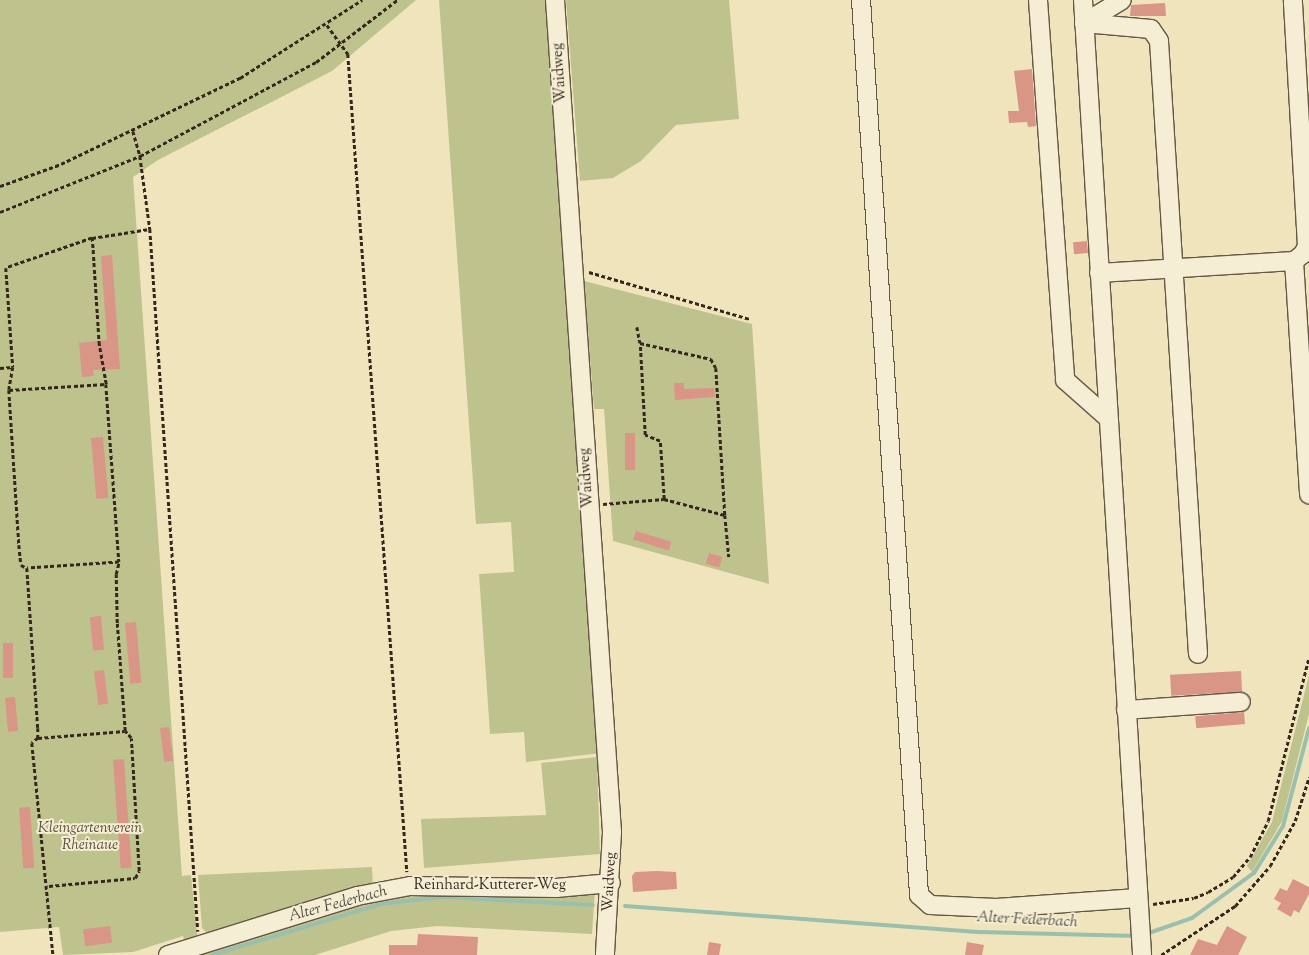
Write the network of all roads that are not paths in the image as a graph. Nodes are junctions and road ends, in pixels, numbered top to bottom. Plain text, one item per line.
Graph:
1 (555, 0) edge
2 (861, 0) edge
3 (1038, 0) edge
4 (1083, 0) edge
5 (1122, 0) edge
6 (1292, 0) edge
7 (1084, 22) junction
8 (1294, 261) junction
9 (1173, 269) junction
10 (1099, 273) junction
11 (1108, 418) junction
12 (1309, 494) edge
13 (1198, 654) dead end
14 (1241, 702) dead end
15 (1126, 710) junction
16 (611, 883) junction
17 (1139, 906) junction
18 (168, 955) edge
19 (605, 955) edge
20 (1142, 955) edge

1 - 16 street, Waidweg
2 - 17 street
3 - 11 street
4 - 7 street
5 - 7 street
6 - 8 street
7 - 9 street
7 - 10 street
8 - 9 street
8 - 12 street
9 - 10 street
9 - 13 street
10 - 11 street
11 - 15 street
14 - 15 street
15 - 17 street
16 - 18 street, Reinhard-Kutterer-Weg
16 - 19 street, Waidweg
17 - 20 street

